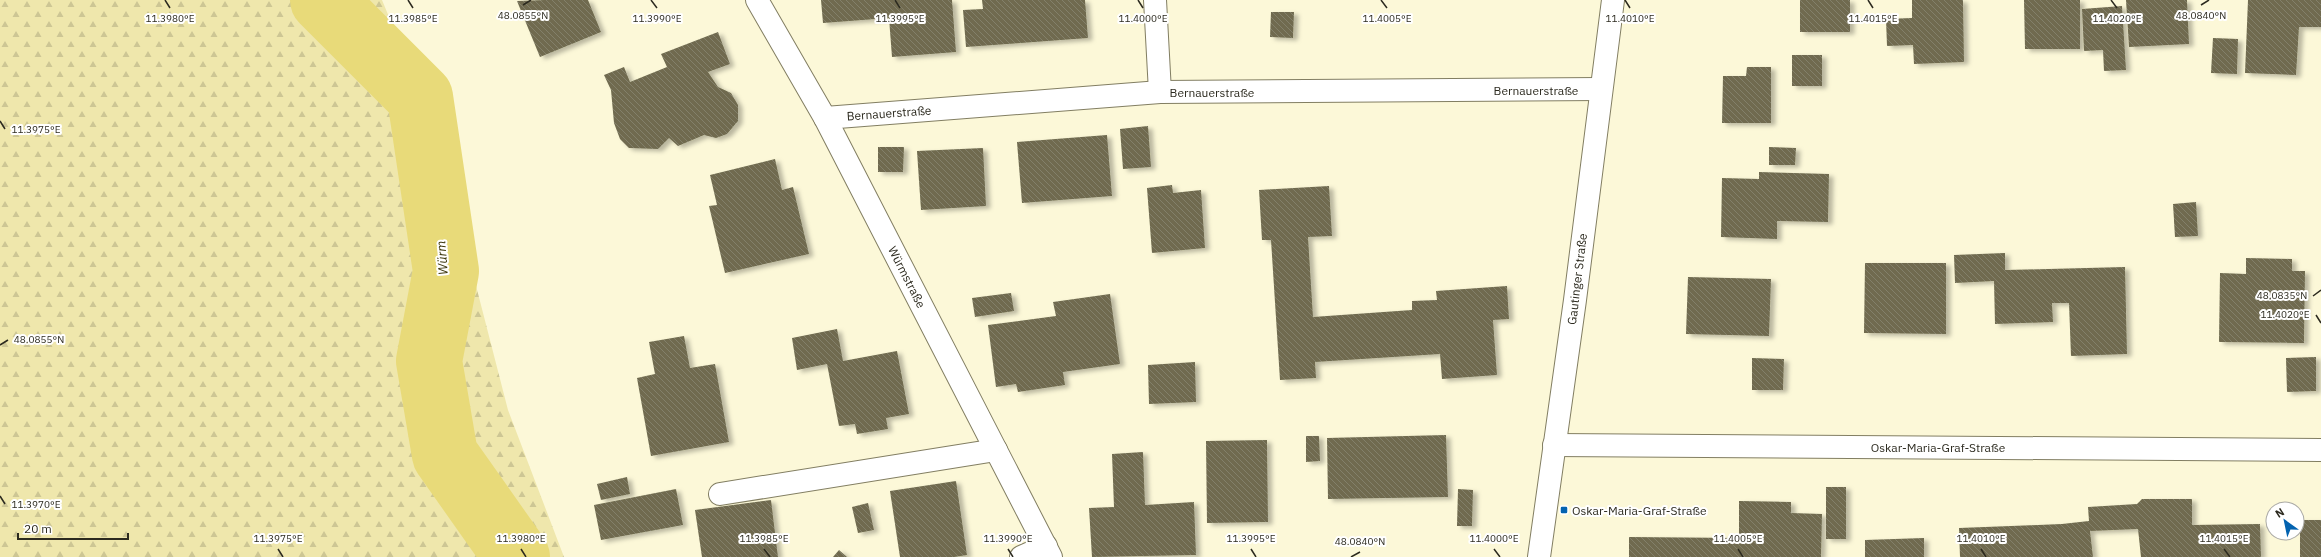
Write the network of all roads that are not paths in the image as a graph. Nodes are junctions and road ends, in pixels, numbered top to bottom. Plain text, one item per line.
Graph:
1 (757, 0) edge
2 (1155, 0) edge
3 (1612, 0) edge
4 (1600, 89) junction
5 (1160, 92) junction
6 (825, 118) junction
7 (1554, 445) junction
8 (996, 450) junction
9 (2321, 450) edge
10 (720, 494) dead end
11 (1048, 551) edge
12 (1021, 557) edge
13 (1539, 557) edge

1 - 6 street, Würmstraße
2 - 5 street
3 - 4 street, Gautinger Straße
4 - 5 street, Bernauerstraße
4 - 7 street, Gautinger Straße
5 - 6 street, Bernauerstraße
6 - 8 street, Würmstraße
7 - 9 street, Oskar-Maria-Graf-Straße
7 - 13 street, Gautinger Straße
8 - 10 street
8 - 11 street, Würmstraße
11 - 12 street

